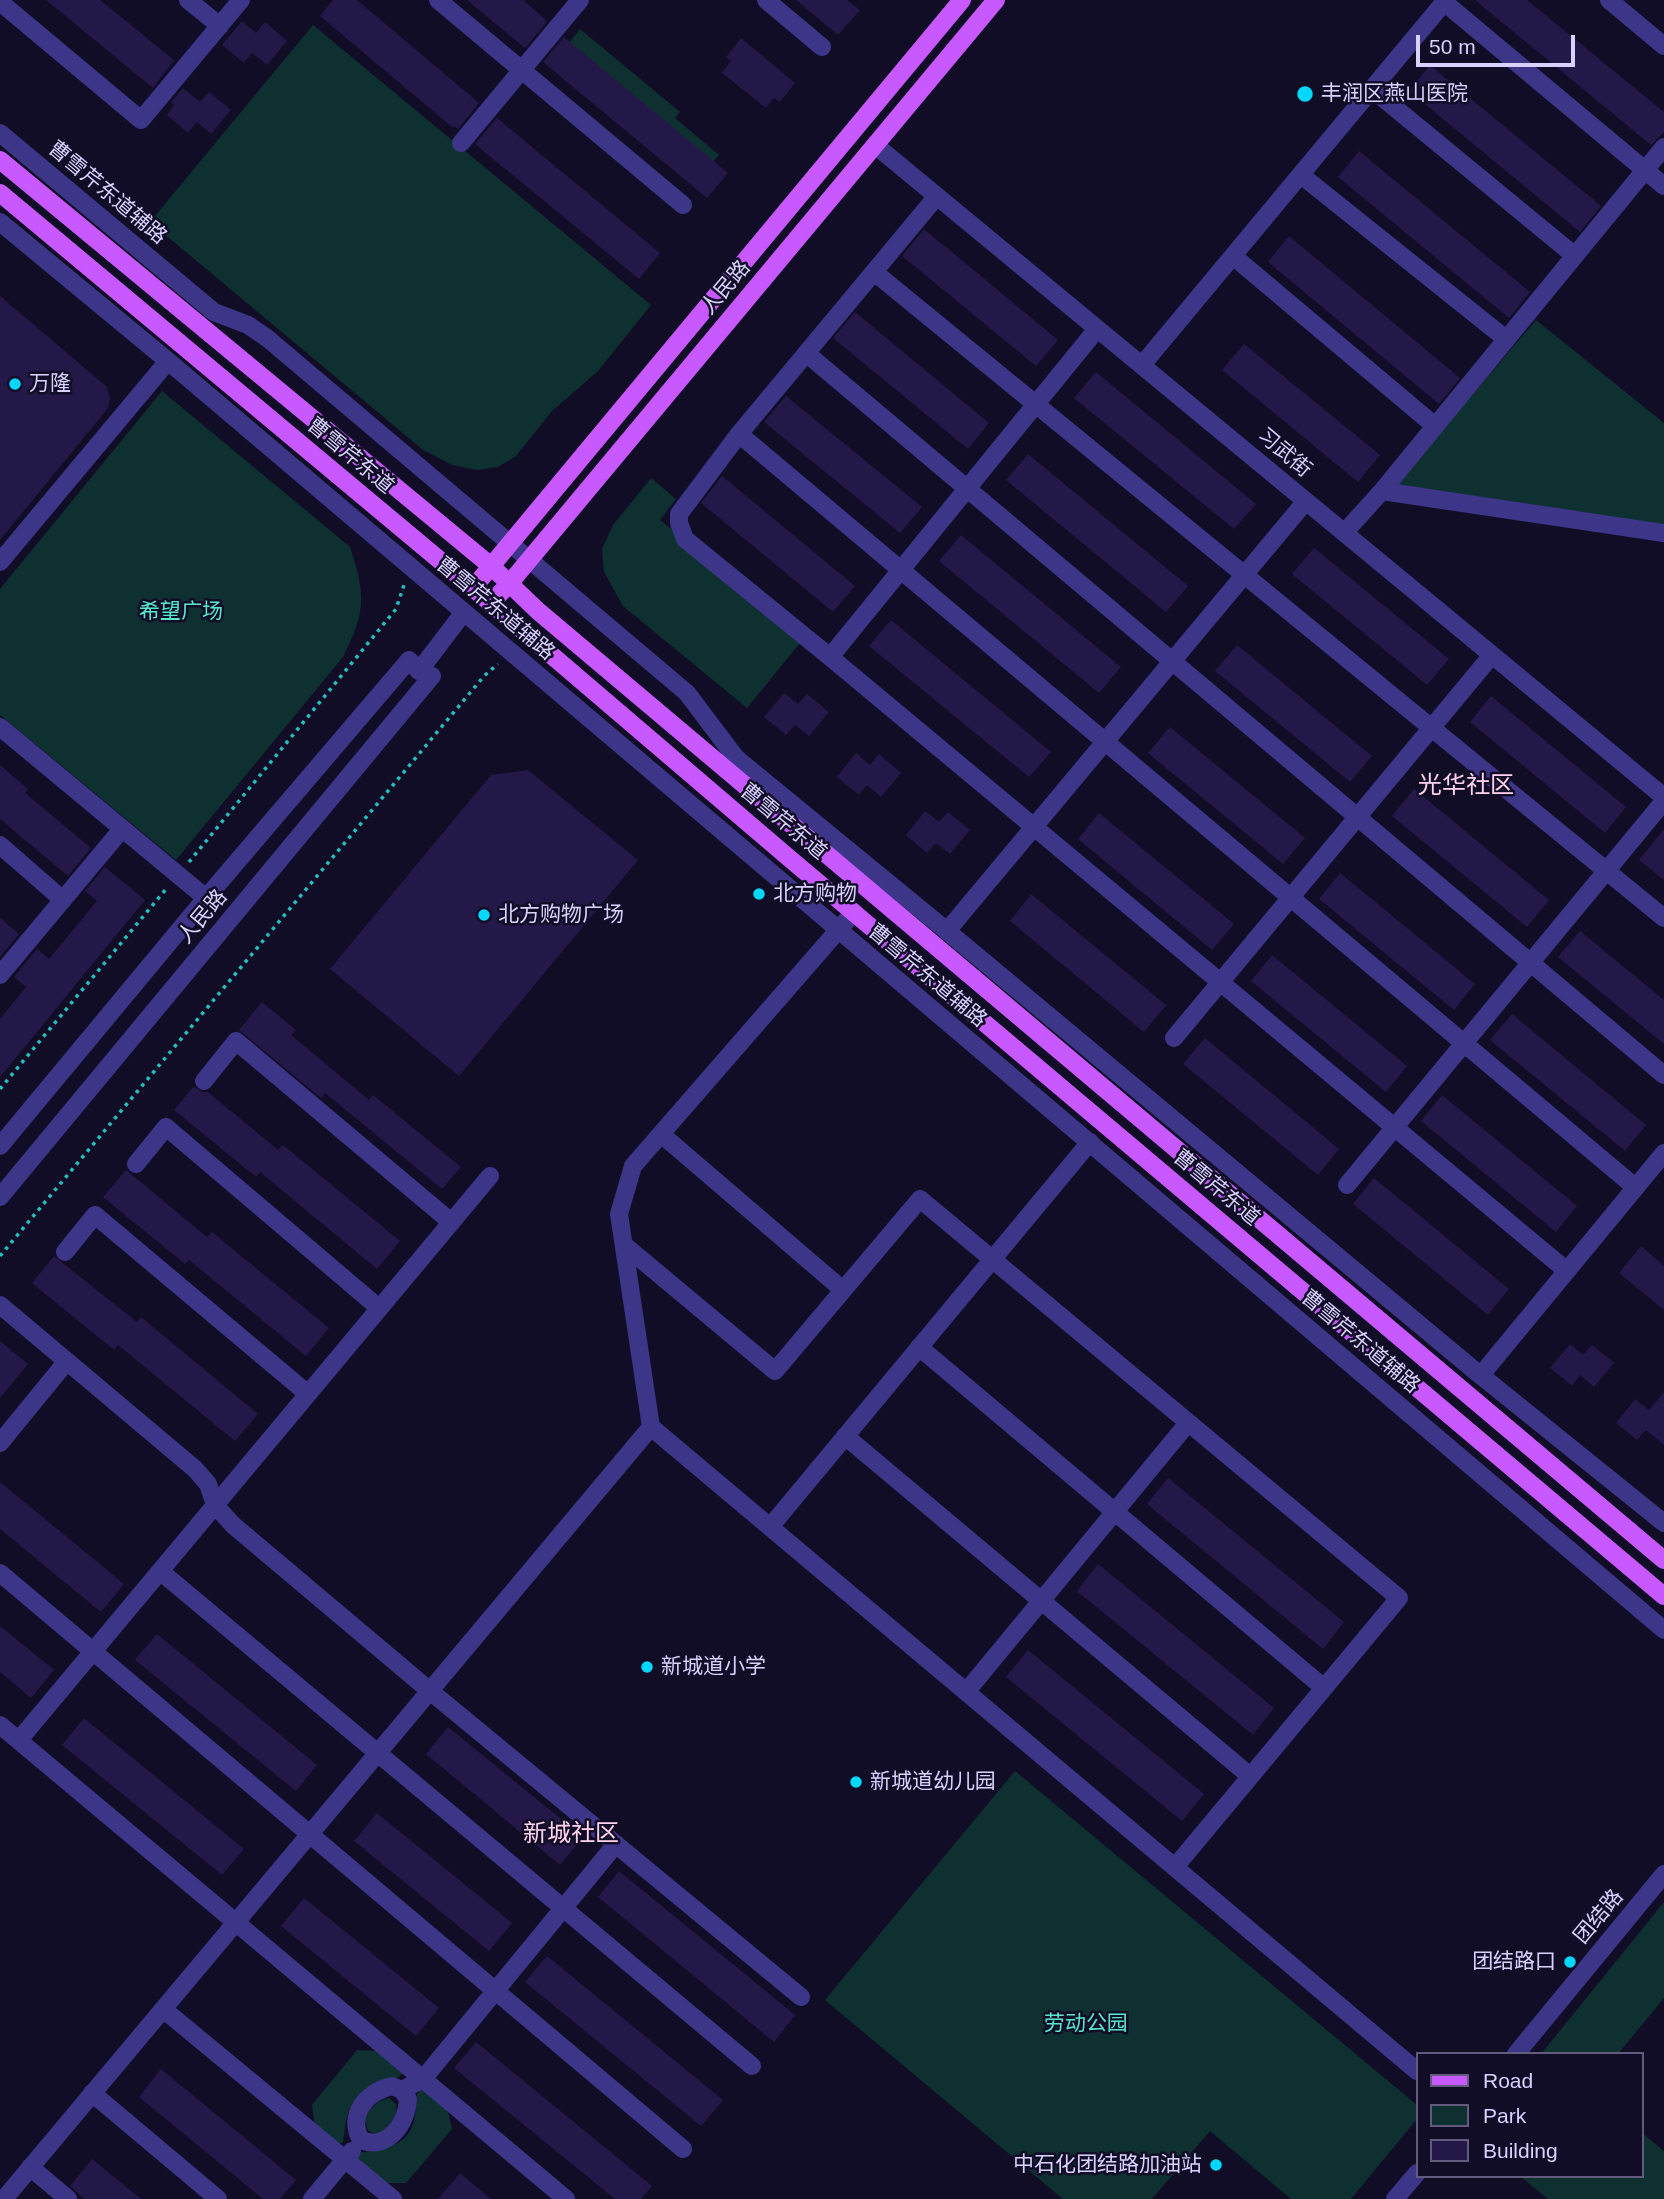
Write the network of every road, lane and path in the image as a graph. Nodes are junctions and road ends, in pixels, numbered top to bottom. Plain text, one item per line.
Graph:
1 (188, 0) edge
2 (241, 0) edge
3 (438, 0) edge
4 (580, 0) edge
5 (766, 0) edge
6 (962, 0) edge
7 (996, 0) edge
8 (1609, 0) edge
9 (1445, 1) edge
10 (0, 2) edge
11 (219, 26) junction
12 (1664, 46) edge
13 (822, 47) dead end
14 (522, 70) junction
15 (1372, 89) junction
16 (0, 133) edge
17 (460, 144) dead end
18 (875, 145) junction
19 (1664, 147) edge
20 (0, 160) edge
21 (1645, 171) junction
22 (1301, 175) junction
23 (1664, 186) edge
24 (0, 193) edge
25 (937, 196) junction
26 (683, 205) dead end
27 (0, 222) edge
28 (1574, 256) junction
29 (1233, 257) junction
30 (874, 272) junction
31 (1097, 329) junction
32 (1506, 339) junction
33 (806, 353) junction
34 (168, 361) junction
35 (1142, 365) junction
36 (1036, 405) junction
37 (1435, 426) junction
38 (739, 434) junction
39 (967, 489) junction
40 (1382, 491) junction
41 (1306, 501) junction
42 (1344, 533) junction
43 (1664, 533) edge
44 (510, 544) junction
45 (529, 560) junction
46 (403, 561) junction
47 (0, 562) edge
48 (491, 566) junction
49 (900, 570) junction
50 (1244, 575) junction
51 (509, 584) junction
52 (473, 588) junction
53 (490, 604) junction
54 (464, 612) junction
55 (1492, 654) junction
56 (516, 656) junction
57 (830, 657) junction
58 (1172, 661) junction
59 (419, 671) junction
60 (0, 727) edge
61 (1431, 728) junction
62 (1105, 742) junction
63 (1664, 799) edge
64 (1357, 817) junction
65 (1034, 827) junction
66 (122, 829) junction
67 (0, 845) edge
68 (1606, 871) junction
69 (178, 875) junction
70 (206, 898) junction
71 (1290, 898) junction
72 (63, 900) junction
73 (854, 912) junction
74 (1664, 918) edge
75 (839, 931) junction
76 (947, 931) junction
77 (1531, 963) junction
78 (0, 975) edge
79 (1220, 982) junction
80 (1174, 1038) dead end
81 (1464, 1043) junction
82 (1664, 1075) edge
83 (204, 1081) dead end
84 (0, 1089) edge
85 (1395, 1127) junction
86 (661, 1134) junction
87 (1090, 1142) junction
88 (0, 1146) edge
89 (1664, 1153) edge
90 (136, 1164) dead end
91 (490, 1176) dead end
92 (1347, 1185) dead end
93 (1635, 1187) junction
94 (0, 1197) edge
95 (451, 1222) junction
96 (624, 1245) junction
97 (65, 1252) dead end
98 (0, 1256) edge
99 (992, 1260) junction
100 (1567, 1271) junction
101 (843, 1290) junction
102 (0, 1305) edge
103 (379, 1308) junction
104 (919, 1347) junction
105 (67, 1361) junction
106 (1481, 1375) junction
107 (308, 1394) junction
108 (1188, 1423) junction
109 (651, 1427) junction
110 (845, 1436) junction
111 (0, 1443) edge
112 (215, 1505) junction
113 (1115, 1511) junction
114 (1664, 1523) edge
115 (770, 1527) junction
116 (1664, 1560) edge
117 (160, 1572) junction
118 (0, 1573) edge
119 (1664, 1596) edge
120 (1041, 1601) junction
121 (1664, 1630) edge
122 (93, 1652) junction
123 (1324, 1688) junction
124 (430, 1691) junction
125 (966, 1692) junction
126 (0, 1725) edge
127 (19, 1741) junction
128 (377, 1753) junction
129 (1250, 1776) junction
130 (310, 1834) junction
131 (616, 1844) junction
132 (1175, 1867) junction
133 (1664, 1874) edge
134 (563, 1908) junction
135 (236, 1922) junction
136 (495, 1991) junction
137 (801, 1997) dead end
138 (163, 2009) junction
139 (1518, 2052) edge
140 (752, 2066) dead end
141 (1416, 2070) edge
142 (423, 2079) junction
143 (402, 2090) junction
144 (92, 2093) junction
145 (361, 2140) junction
146 (683, 2149) dead end
147 (345, 2159) junction
148 (30, 2168) junction
149 (1416, 2174) edge
150 (4, 2199) edge
151 (68, 2199) edge
152 (218, 2199) edge
153 (312, 2199) edge
154 (393, 2199) edge
155 (566, 2199) edge
156 (1395, 2199) edge

1 - 11 street
2 - 11 street
3 - 14 street
4 - 14 street
5 - 13 street
6 - 44 main road, 人民路
7 - 18 main road, 人民路
8 - 12 street
9 - 15 street
9 - 21 street
10 - 11 street
14 - 17 street
14 - 26 street
15 - 22 street
15 - 28 street
16 - 44 street, 曹雪芹东道辅路
18 - 25 street, 习武街
18 - 45 main road, 人民路
19 - 21 street
20 - 48 main road, 曹雪芹东道
21 - 23 street
21 - 28 street
22 - 29 street
22 - 32 street
24 - 52 main road, 曹雪芹东道
25 - 30 street
25 - 31 street, 习武街
27 - 34 street, 曹雪芹东道辅路
28 - 32 street
29 - 35 street
29 - 37 street
30 - 33 street
30 - 36 street
31 - 35 street, 习武街
31 - 36 street
32 - 37 street
33 - 38 street
33 - 39 street
34 - 46 street, 曹雪芹东道辅路
34 - 47 street
35 - 41 street, 习武街
36 - 39 street
36 - 50 street
37 - 40 street
38 - 49 street
38 - 57 street
39 - 49 street
39 - 58 street
40 - 42 street
40 - 43 street
41 - 42 street, 习武街
41 - 50 street
42 - 55 street, 习武街
44 - 45 street, 曹雪芹东道辅路
44 - 48 main road, 人民路
45 - 51 main road, 人民路
45 - 76 street, 曹雪芹东道辅路
46 - 54 street, 曹雪芹东道辅路
46 - 69 path
48 - 51 main road, 曹雪芹东道
48 - 52 main road, 人民路
49 - 57 street
49 - 62 street
50 - 58 street
50 - 61 street
51 - 53 main road, 人民路
51 - 116 main road, 曹雪芹东道
52 - 53 main road, 曹雪芹东道
53 - 73 main road, 曹雪芹东道
54 - 56 street, 曹雪芹东道辅路
54 - 59 street
55 - 61 street
55 - 63 street, 习武街
56 - 75 street, 曹雪芹东道辅路
56 - 98 path
57 - 65 street
58 - 62 street
58 - 64 street
59 - 70 street, 人民路
59 - 94 street, 人民路
60 - 66 street
61 - 64 street
61 - 68 street
62 - 65 street
62 - 71 street
63 - 68 street
64 - 71 street
64 - 77 street
65 - 76 street
65 - 79 street
66 - 69 street
66 - 72 street
67 - 72 street
68 - 74 street
68 - 77 street
69 - 70 street
69 - 84 path
70 - 88 street, 人民路
71 - 79 street
71 - 81 street
72 - 78 street
73 - 75 street
73 - 119 main road, 曹雪芹东道
75 - 86 street
75 - 87 street, 曹雪芹东道辅路
76 - 106 street, 曹雪芹东道辅路
77 - 81 street
77 - 82 street
79 - 80 street
79 - 85 street
81 - 85 street
81 - 93 street
83 - 95 street
85 - 92 street
85 - 100 street
86 - 96 street
86 - 101 street
87 - 99 street
87 - 121 street, 曹雪芹东道辅路
89 - 93 street
90 - 103 street
91 - 95 street
93 - 100 street
95 - 103 street
96 - 101 street
96 - 109 street
97 - 107 street
99 - 101 street
99 - 104 street
99 - 108 street
100 - 106 street
102 - 105 street
103 - 107 street
104 - 110 street
104 - 113 street
105 - 111 street
105 - 112 street
106 - 114 street, 曹雪芹东道辅路
107 - 112 street
108 - 113 street
108 - 123 street
109 - 115 street
109 - 124 street
110 - 115 street
110 - 120 street
112 - 117 street
112 - 124 street
113 - 120 street
113 - 123 street
115 - 125 street
117 - 122 street
117 - 128 street
118 - 122 street
120 - 125 street
120 - 129 street
122 - 127 street
122 - 130 street
123 - 129 street
124 - 128 street
124 - 131 street
125 - 132 street
126 - 127 street
127 - 135 street
128 - 130 street
128 - 134 street
129 - 132 street
130 - 135 street
130 - 136 street
131 - 134 street
131 - 137 street
132 - 141 street
133 - 139 street, 团结路
134 - 136 street
134 - 140 street
135 - 138 street
135 - 142 street
136 - 142 street
136 - 146 street
138 - 144 street
138 - 147 street
142 - 143 street
142 - 155 street
143 - 145 street
143 - 145 street
144 - 148 street
144 - 152 street
145 - 147 street
147 - 153 street
147 - 154 street
148 - 150 street
148 - 151 street
149 - 156 street

